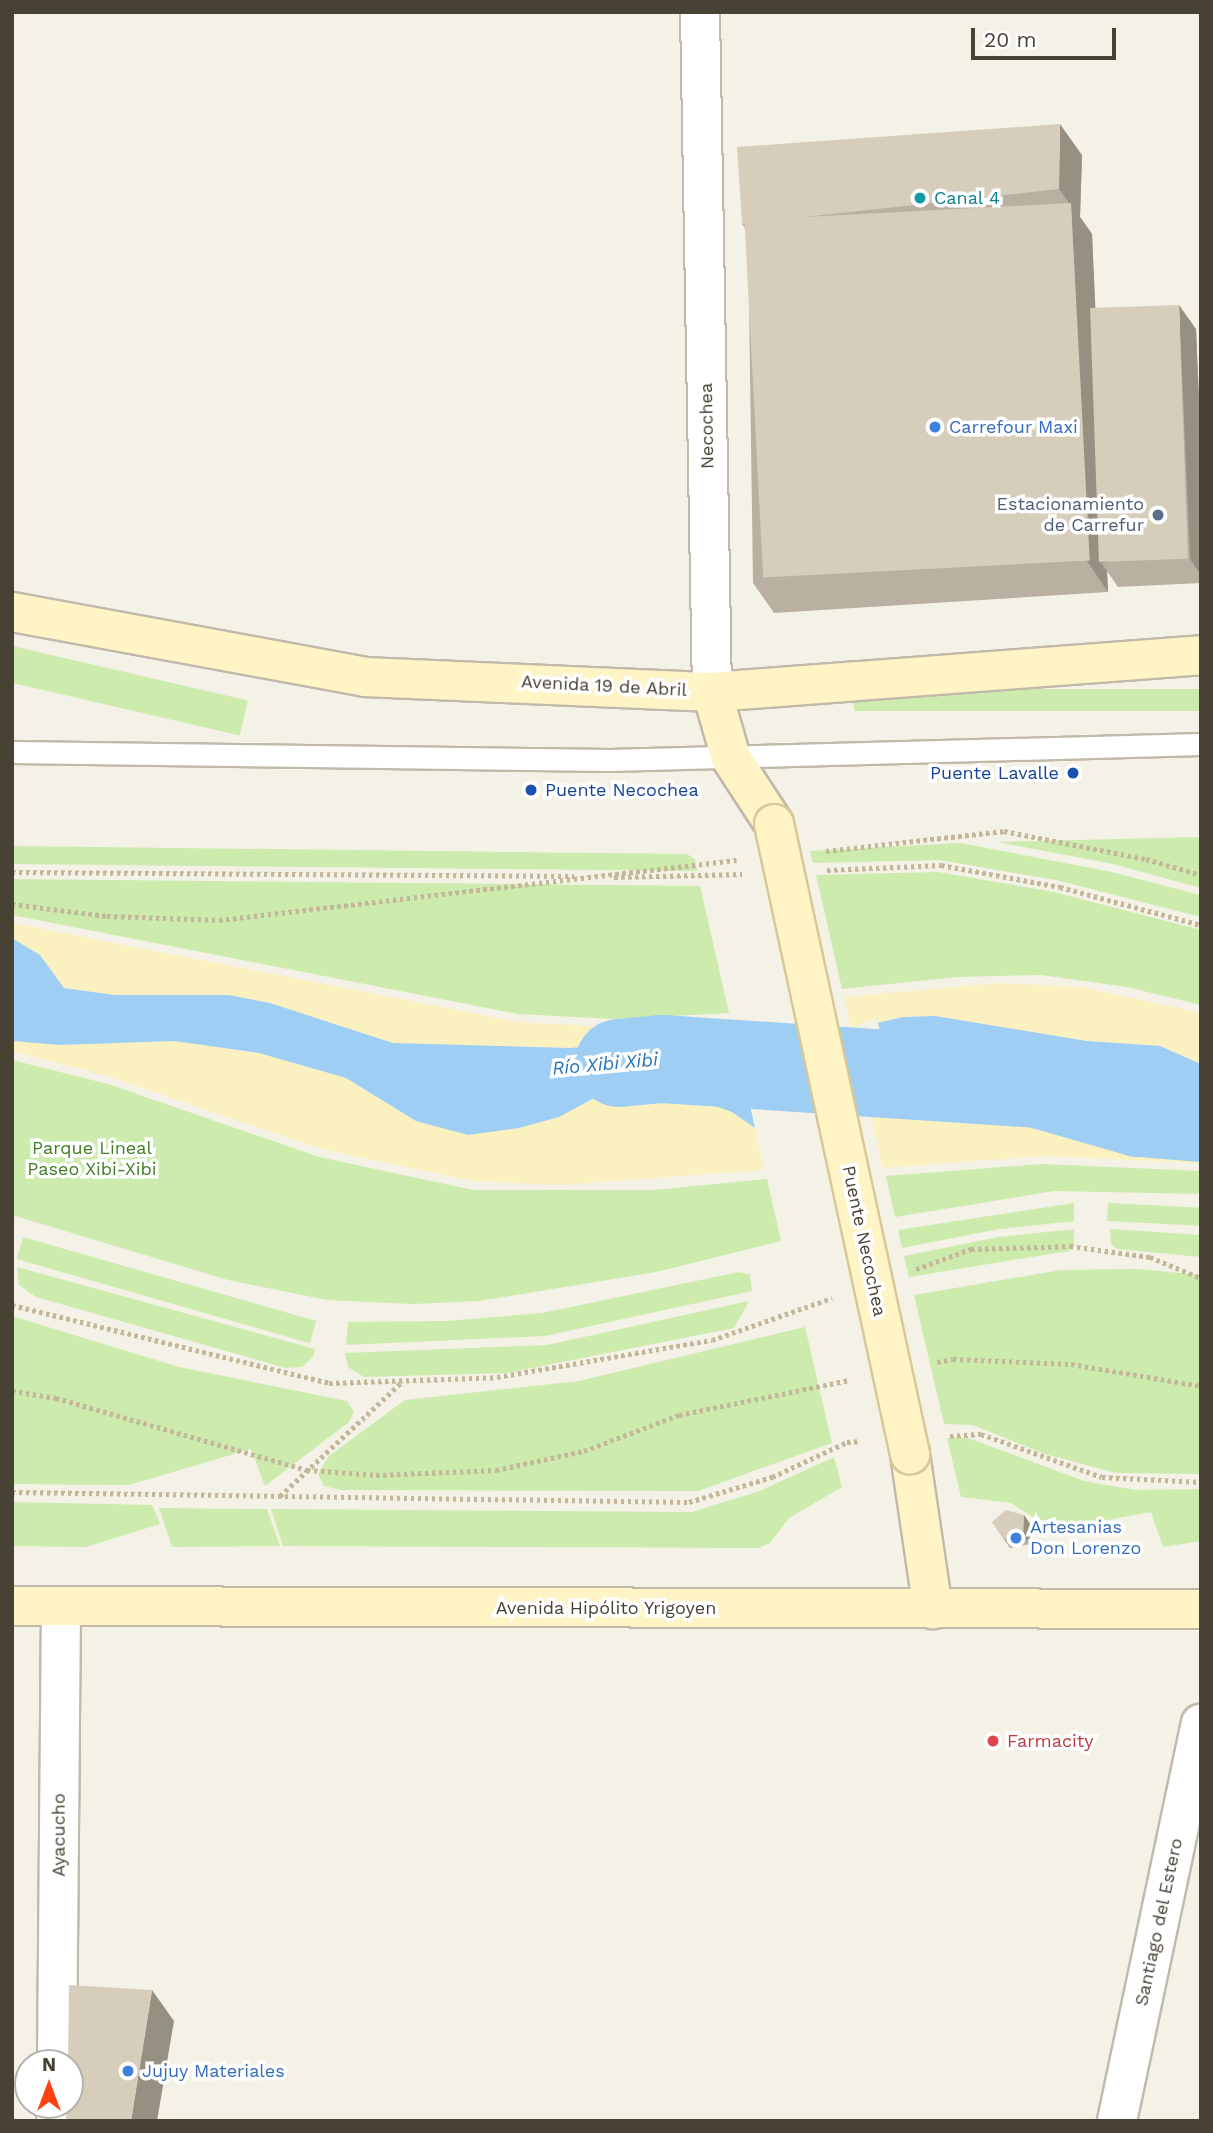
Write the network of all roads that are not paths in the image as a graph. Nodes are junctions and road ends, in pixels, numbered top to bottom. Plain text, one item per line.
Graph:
1 (700, 12) edge
2 (12, 612) edge
3 (1201, 656) edge
4 (712, 692) junction
5 (1201, 744) edge
6 (12, 752) edge
7 (731, 758) junction
8 (774, 824) joint
9 (12, 1606) edge
10 (61, 1606) junction
11 (933, 1609) junction
12 (1201, 1609) edge
13 (1201, 1724) edge
14 (57, 2049) edge
15 (1117, 2121) edge

1 - 4 street, Necochea
2 - 4 main road, Avenida 19 de Abril
3 - 4 main road, Avenida 19 de Abril
4 - 7 main road, Necochea
5 - 7 lane
6 - 7 lane
7 - 8 main road, Necochea
8 - 11 main road, Puente Necochea, bridge
9 - 10 main road, Avenida Hipólito Yrigoyen
10 - 11 main road, Avenida Hipólito Yrigoyen
10 - 14 street, Ayacucho
11 - 12 main road, Avenida Hipólito Yrigoyen
13 - 15 street, Santiago del Estero

